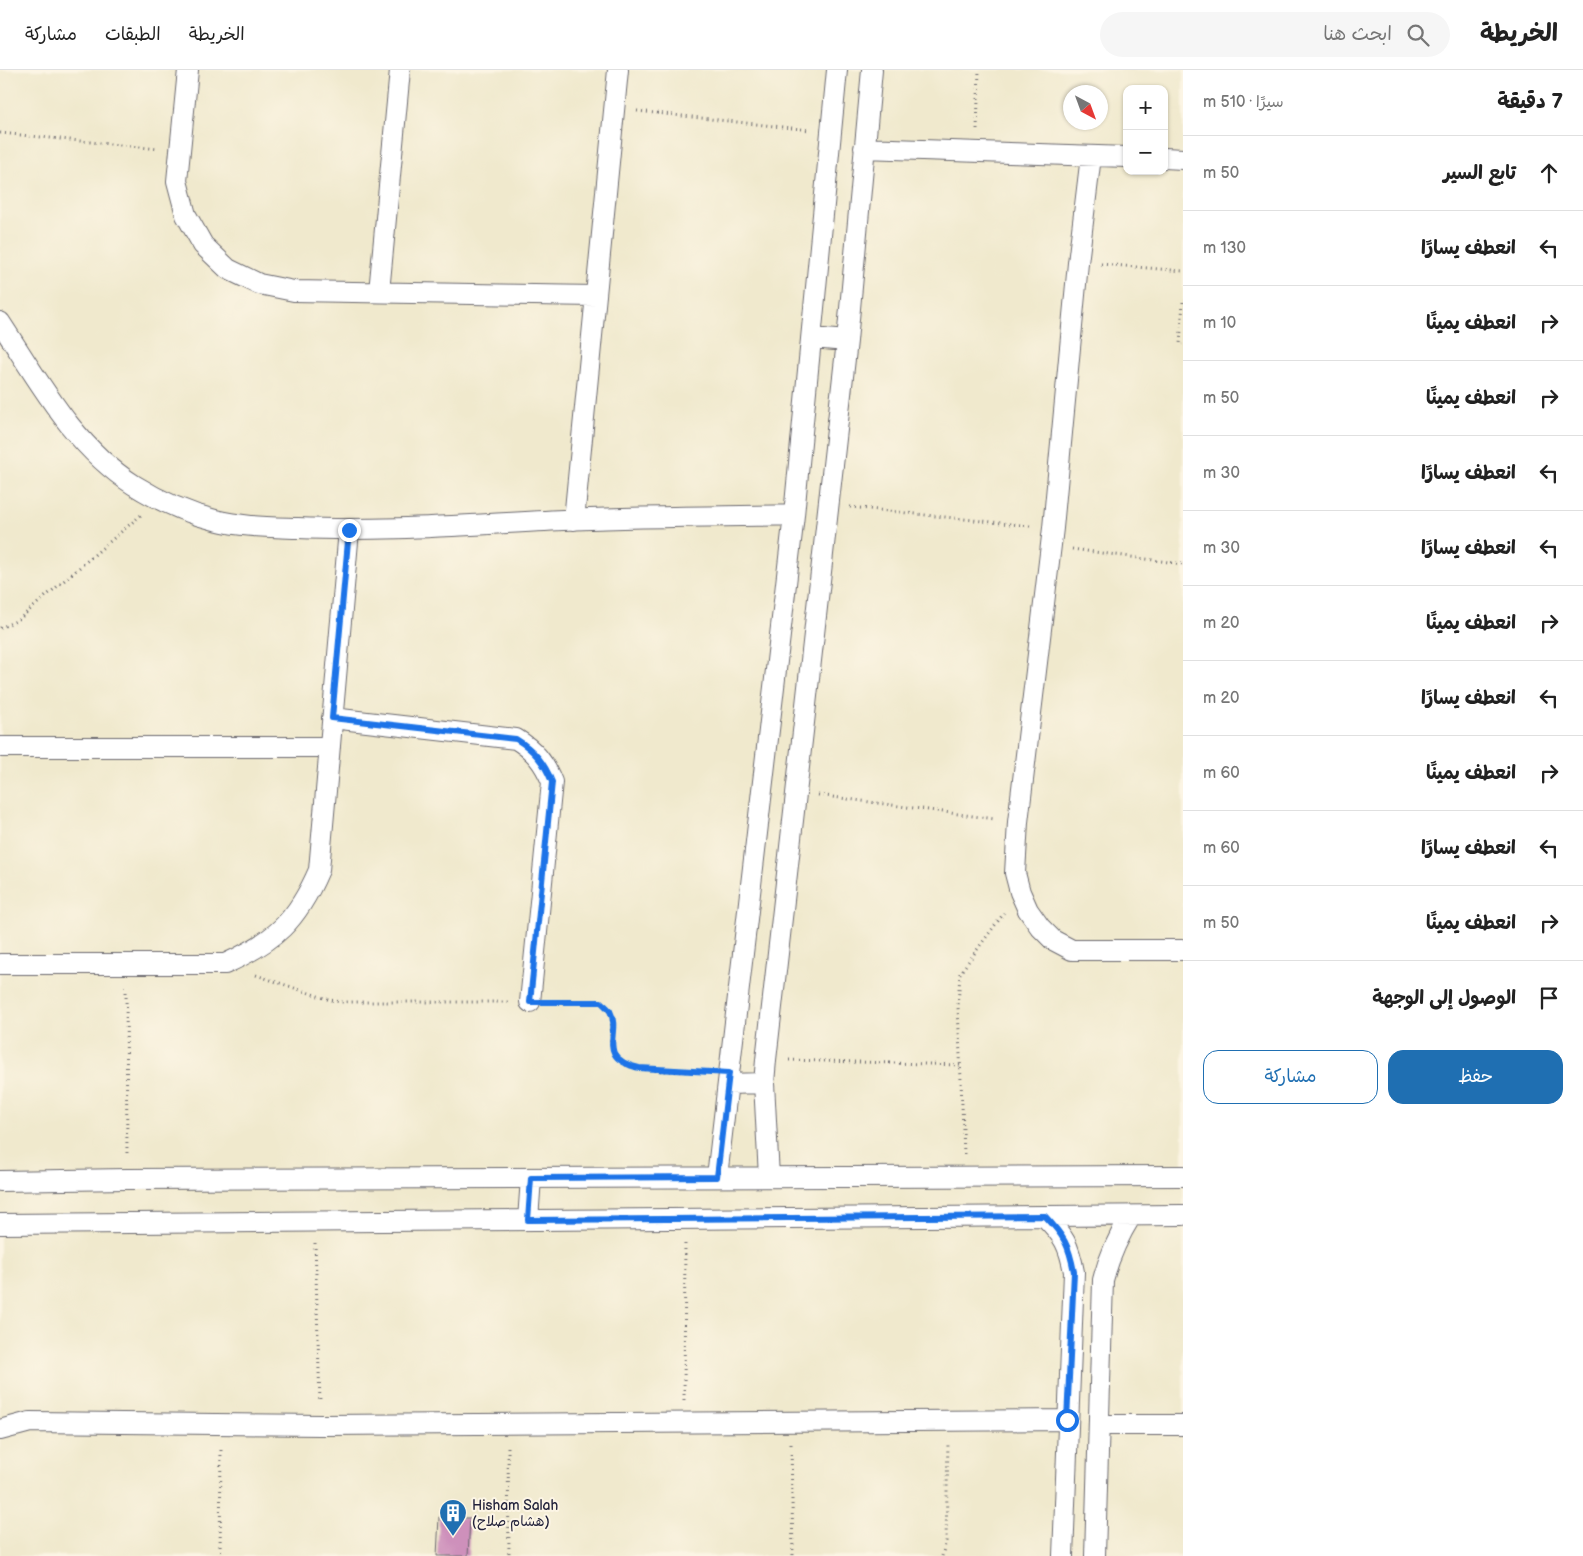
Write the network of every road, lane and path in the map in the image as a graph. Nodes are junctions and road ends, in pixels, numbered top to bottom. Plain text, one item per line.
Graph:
1 (188, 70) edge
2 (400, 70) edge
3 (618, 70) edge
4 (837, 70) edge
5 (872, 70) edge
6 (979, 70) edge
7 (614, 109) junction
8 (832, 132) junction
9 (0, 133) edge
10 (864, 148) junction
11 (180, 151) junction
12 (976, 152) junction
13 (1091, 156) junction
14 (1123, 157) edge
15 (1168, 158) edge
16 (1183, 159) edge
17 (1078, 262) junction
18 (1183, 271) edge
19 (379, 292) junction
20 (596, 296) junction
21 (1183, 302) edge
22 (0, 322) edge
23 (812, 338) junction
24 (847, 341) junction
25 (1183, 344) edge
26 (159, 499) junction
27 (828, 505) junction
28 (794, 515) junction
29 (574, 520) junction
30 (349, 530) junction
31 (1052, 537) junction
32 (1183, 564) edge
33 (0, 628) edge
34 (332, 718) junction
35 (0, 747) edge
36 (330, 747) junction
37 (796, 792) junction
38 (1018, 822) junction
39 (1020, 892) junction
40 (1183, 950) edge
41 (0, 964) edge
42 (126, 964) junction
43 (225, 964) junction
44 (530, 1002) junction
45 (766, 1060) junction
46 (960, 1065) junction
47 (728, 1079) junction
48 (764, 1083) junction
49 (965, 1176) junction
50 (1183, 1176) edge
51 (717, 1177) junction
52 (770, 1177) junction
53 (531, 1178) junction
54 (127, 1179) junction
55 (0, 1182) edge
56 (1183, 1215) edge
57 (1045, 1216) junction
58 (1131, 1216) junction
59 (685, 1219) junction
60 (528, 1220) junction
61 (314, 1221) junction
62 (0, 1224) edge
63 (1072, 1320) junction
64 (1102, 1320) junction
65 (948, 1420) junction
66 (1067, 1420) junction
67 (791, 1422) junction
68 (683, 1423) junction
69 (221, 1424) junction
70 (508, 1424) junction
71 (321, 1425) junction
72 (1099, 1425) junction
73 (1183, 1425) edge
74 (0, 1430) edge
75 (220, 1556) edge
76 (510, 1556) edge
77 (794, 1556) edge
78 (942, 1556) edge
79 (1063, 1556) edge
80 (1095, 1556) edge

1 - 11 street
2 - 19 street
3 - 7 street
4 - 8 street
5 - 10 street
6 - 12 path
7 - 8 path
7 - 20 street
8 - 23 street
9 - 11 path
10 - 12 street
10 - 24 street
11 - 19 street
12 - 13 street
13 - 14 street
13 - 17 street
15 - 16 street
17 - 18 path
17 - 31 street
19 - 20 street
20 - 29 street
21 - 25 path
22 - 26 street
23 - 24 street
23 - 28 street
24 - 27 street
26 - 30 street
26 - 33 path
27 - 31 path
27 - 37 street
28 - 29 street
28 - 47 street
29 - 30 street
30 - 34 street
31 - 32 path
31 - 38 street
34 - 36 street
34 - 44 street
35 - 36 street
36 - 43 street
37 - 38 path
37 - 45 street
38 - 39 street
39 - 40 street
39 - 46 path
41 - 42 street
42 - 43 street
42 - 54 path
43 - 44 path
44 - 47 path
45 - 46 path
45 - 48 street
46 - 49 path
47 - 48 street
47 - 51 street
48 - 52 street
49 - 50 street
49 - 52 street
51 - 52 street
51 - 53 street
53 - 54 street
53 - 60 street
54 - 55 street
56 - 58 street
57 - 58 street
57 - 59 street
57 - 63 street
58 - 64 street
59 - 60 street
59 - 68 path
60 - 61 street
61 - 62 street
61 - 71 path
63 - 64 street
63 - 66 street
64 - 72 street
65 - 66 street
65 - 67 street
65 - 78 path
66 - 79 street
67 - 68 street
67 - 77 path
68 - 70 street
69 - 71 street
69 - 74 street
69 - 75 path
70 - 71 street
70 - 76 path
72 - 73 street
72 - 80 street

